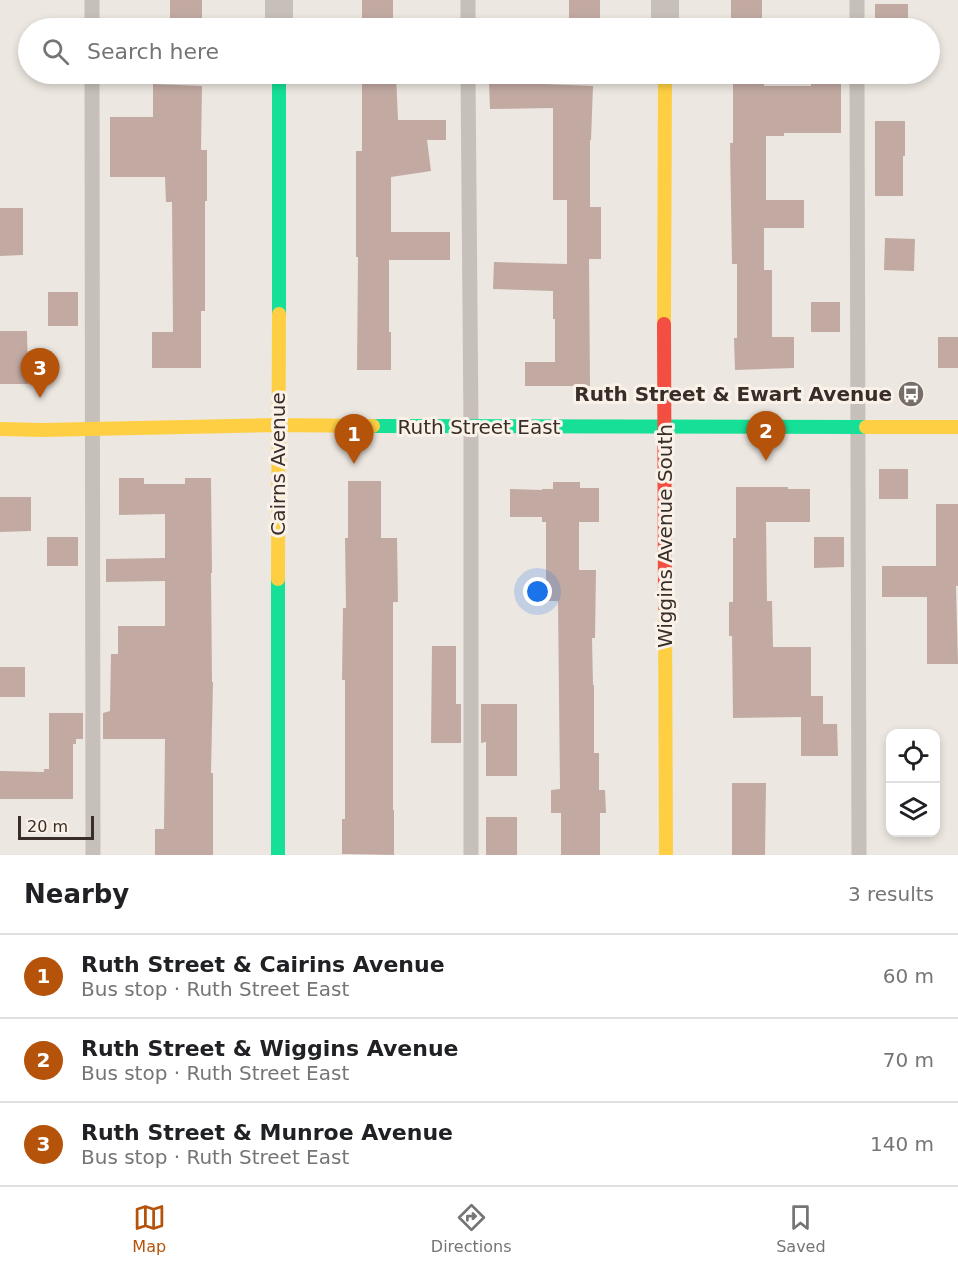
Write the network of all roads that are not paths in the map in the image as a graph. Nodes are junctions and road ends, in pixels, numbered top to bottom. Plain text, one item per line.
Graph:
1 (92, 0) edge
2 (279, 0) edge
3 (468, 0) edge
4 (665, 0) edge
5 (857, 0) edge
6 (92, 18) edge
7 (279, 18) edge
8 (468, 18) edge
9 (665, 18) edge
10 (857, 18) edge
11 (93, 84) edge
12 (279, 84) edge
13 (468, 84) edge
14 (665, 84) edge
15 (857, 84) edge
16 (278, 425) junction
17 (471, 427) junction
18 (664, 427) junction
19 (858, 427) junction
20 (958, 427) edge
21 (0, 429) edge
22 (93, 429) junction
23 (93, 855) edge
24 (278, 855) edge
25 (471, 855) edge
26 (666, 855) edge
27 (859, 855) edge

1 - 6 lane
2 - 7 street
3 - 8 lane
4 - 9 street
5 - 10 lane
11 - 22 lane
12 - 16 street, Cairns Avenue
13 - 17 lane
14 - 18 street, Wiggins Avenue South
15 - 19 lane
16 - 17 street, Ruth Street East
16 - 22 street, Ruth Street East
16 - 24 street, Cairns Avenue
17 - 18 street, Ruth Street East
17 - 25 lane
18 - 19 street, Ruth Street East
18 - 26 street, Wiggins Avenue South
19 - 20 street, Ruth Street East
19 - 27 lane
21 - 22 street, Ruth Street East
22 - 23 lane

